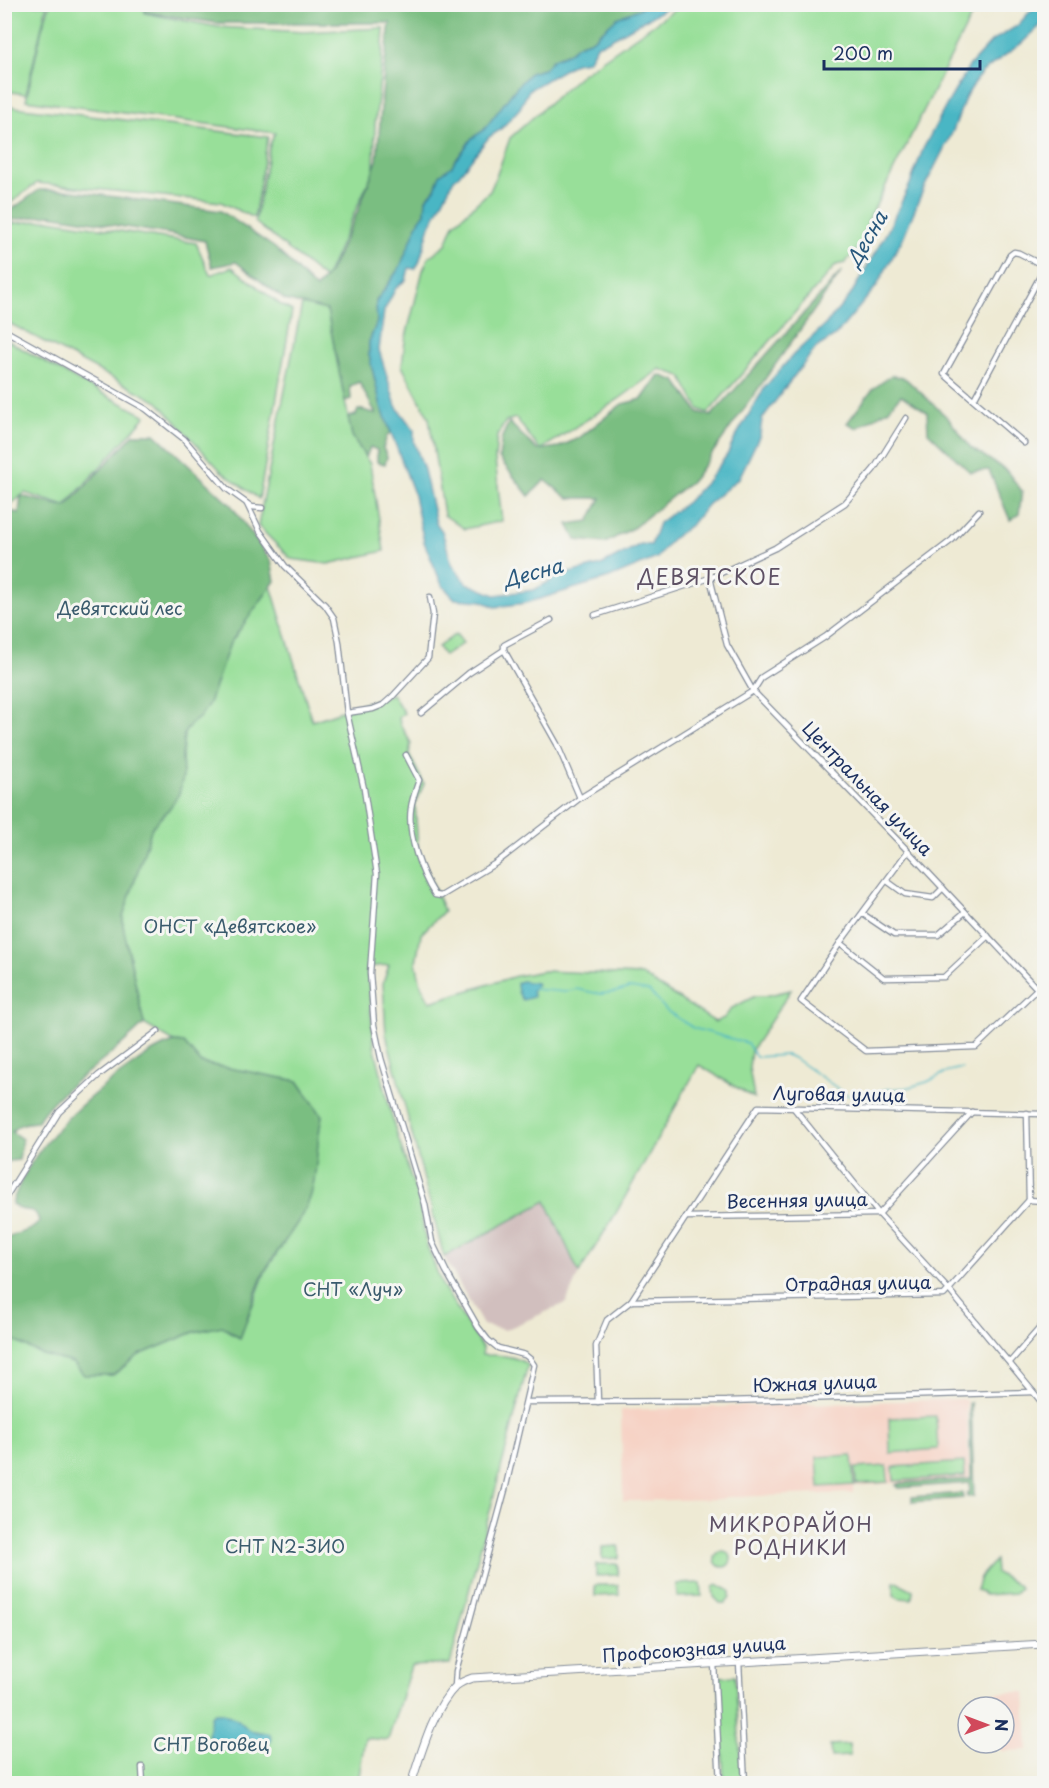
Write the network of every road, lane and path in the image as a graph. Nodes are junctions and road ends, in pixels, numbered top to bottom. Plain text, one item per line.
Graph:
1 (1044, 267) edge
2 (4, 330) edge
3 (974, 399) junction
4 (906, 418) dead end
5 (1024, 443) dead end
6 (247, 504) junction
7 (262, 508) dead end
8 (979, 511) dead end
9 (710, 578) junction
10 (430, 597) dead end
11 (595, 615) dead end
12 (551, 620) dead end
13 (504, 650) junction
14 (753, 691) junction
15 (347, 713) junction
16 (421, 713) dead end
17 (406, 755) dead end
18 (580, 798) junction
19 (909, 851) junction
20 (887, 881) junction
21 (943, 888) junction
22 (965, 912) junction
23 (863, 914) junction
24 (988, 936) junction
25 (840, 943) junction
26 (1038, 988) junction
27 (1044, 996) edge
28 (158, 1031) dead end
29 (793, 1107) junction
30 (972, 1112) junction
31 (1027, 1113) junction
32 (1044, 1114) edge
33 (4, 1200) edge
34 (1029, 1200) junction
35 (1044, 1201) edge
36 (879, 1214) junction
37 (686, 1217) junction
38 (949, 1290) junction
39 (631, 1301) junction
40 (1044, 1323) edge
41 (1010, 1362) junction
42 (1033, 1392) junction
43 (527, 1402) junction
44 (598, 1402) junction
45 (1044, 1405) edge
46 (1044, 1644) edge
47 (739, 1662) junction
48 (714, 1663) junction
49 (455, 1687) junction
50 (142, 1767) dead end
51 (143, 1784) edge
52 (411, 1784) edge
53 (720, 1784) edge
54 (745, 1784) edge

1 - 3 street
1 - 3 street
2 - 6 street
3 - 5 street
4 - 9 street
6 - 7 street
6 - 15 street
8 - 14 street
9 - 11 street
9 - 14 street, Центральная улица
10 - 15 street
12 - 13 street
13 - 16 street
13 - 18 street
14 - 18 street
14 - 19 street, Центральная улица
15 - 43 street
17 - 18 street
19 - 20 street
19 - 21 street, Центральная улица
20 - 21 street
20 - 23 street
21 - 22 street, Центральная улица
22 - 23 street
22 - 24 street, Центральная улица
23 - 25 street
24 - 25 street
24 - 26 street, Центральная улица
25 - 26 street
26 - 27 street, Центральная улица
28 - 33 street
29 - 30 street, Луговая улица
29 - 36 street
29 - 37 street, Луговая улица
30 - 31 street, Луговая улица
30 - 36 street, Весенняя улица
31 - 32 street, Луговая улица
31 - 34 street
34 - 35 street
34 - 38 street, Отрадная улица
36 - 37 street, Весенняя улица
36 - 38 street
37 - 39 street, Луговая улица
38 - 39 street, Отрадная улица
38 - 41 street
39 - 44 street, Луговая улица
40 - 41 street
41 - 42 street
42 - 44 street, Южная улица
42 - 45 street
43 - 44 street, Южная улица
43 - 49 street
46 - 47 main road, Профсоюзная улица
47 - 48 main road, Профсоюзная улица
47 - 54 street
48 - 49 main road, Профсоюзная улица
48 - 53 street
49 - 52 main road
50 - 51 street

